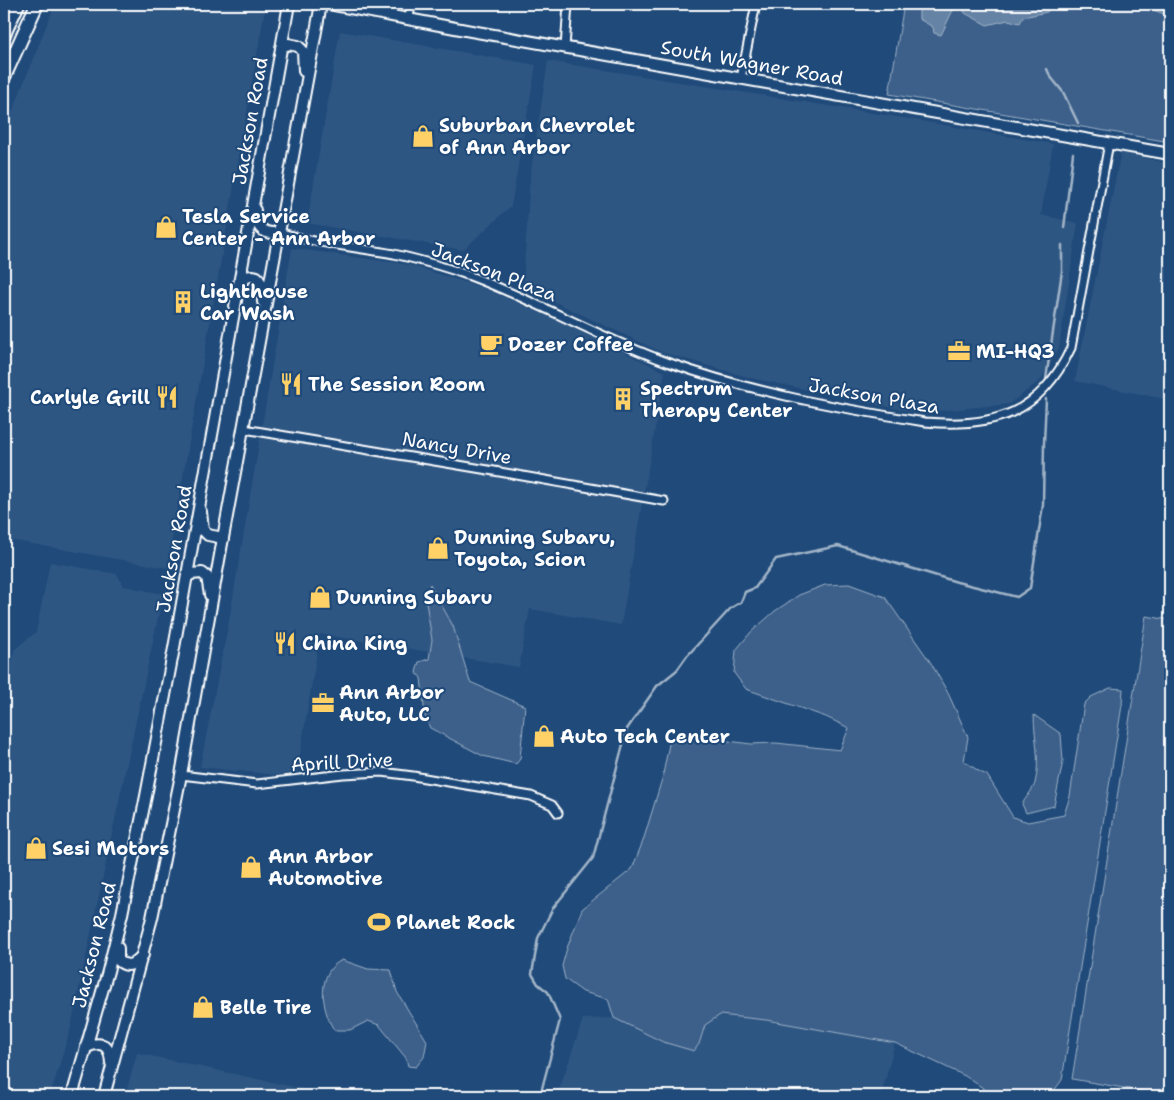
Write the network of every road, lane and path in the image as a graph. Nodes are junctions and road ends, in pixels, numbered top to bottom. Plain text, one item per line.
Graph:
1 (18, 4) edge
2 (37, 4) edge
3 (289, 4) edge
4 (321, 4) edge
5 (329, 4) edge
6 (411, 4) edge
7 (568, 4) edge
8 (756, 4) edge
9 (409, 18) junction
10 (4, 34) edge
11 (281, 48) junction
12 (565, 48) junction
13 (4, 77) edge
14 (742, 78) junction
15 (304, 97) junction
16 (1109, 143) junction
17 (1170, 154) edge
18 (255, 190) junction
19 (279, 232) junction
20 (238, 285) junction
21 (264, 321) junction
22 (244, 429) junction
23 (200, 498) junction
24 (664, 501) dead end
25 (223, 538) junction
26 (186, 577) junction
27 (210, 611) junction
28 (181, 775) junction
29 (558, 813) dead end
30 (122, 914) junction
31 (144, 954) junction
32 (87, 1046) junction
33 (111, 1072) junction
34 (72, 1096) edge
35 (104, 1096) edge

1 - 10 highway
2 - 13 highway
3 - 11 main road, Jackson Road
4 - 15 main road
5 - 9 main road, South Wagner Road
6 - 9 street
7 - 12 street
8 - 14 street
9 - 12 main road, South Wagner Road
11 - 15 main road
11 - 18 main road, Jackson Road
12 - 14 main road, South Wagner Road
14 - 16 main road, South Wagner Road
15 - 19 main road
16 - 17 main road, South Wagner Road
16 - 19 street, Jackson Plaza
18 - 19 main road
18 - 20 main road, Jackson Road
19 - 21 main road
20 - 21 main road
20 - 23 main road, Jackson Road
21 - 22 main road
22 - 24 street, Nancy Drive
22 - 25 main road
23 - 25 main road
23 - 26 main road, Jackson Road
25 - 27 main road
26 - 27 main road
26 - 30 main road, Jackson Road
27 - 28 main road
28 - 29 street, Aprill Drive
28 - 31 main road
30 - 31 main road
30 - 32 main road, Jackson Road
31 - 33 main road
32 - 33 main road
32 - 34 main road, Jackson Road
33 - 35 main road

